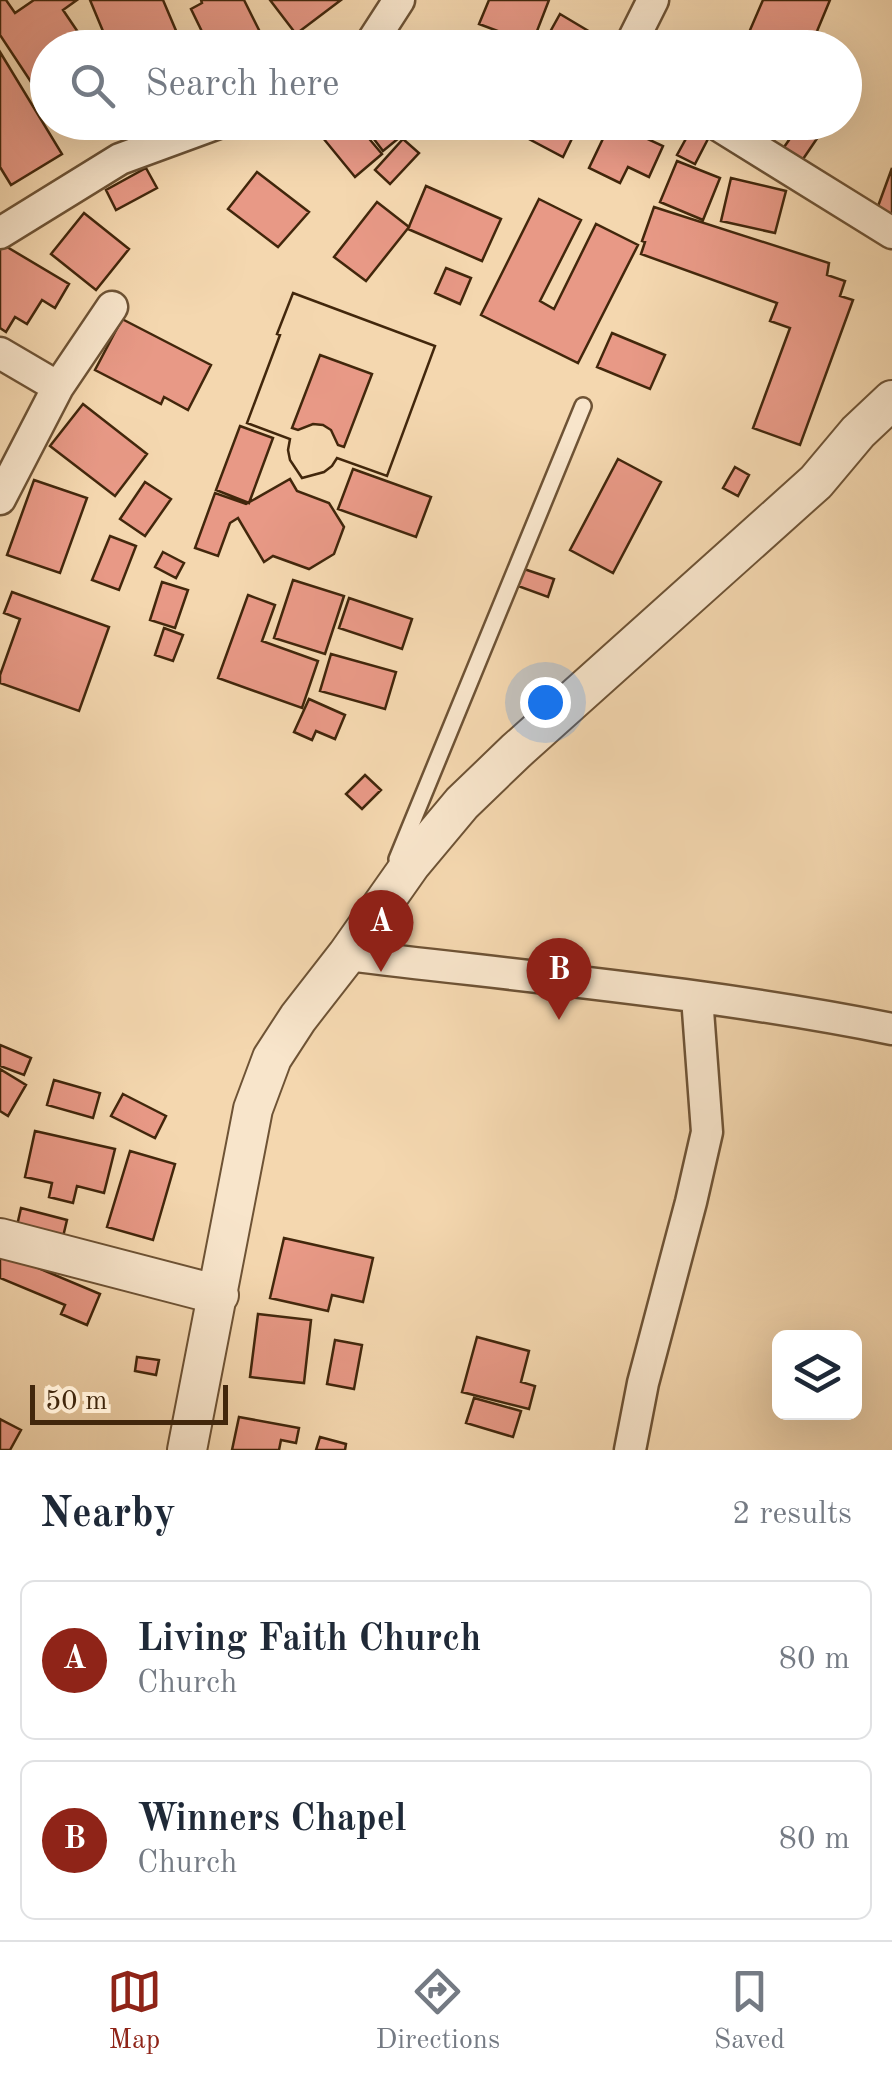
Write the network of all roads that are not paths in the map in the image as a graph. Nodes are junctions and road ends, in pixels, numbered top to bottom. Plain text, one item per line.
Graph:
1 (398, 0) edge
2 (652, 0) edge
3 (379, 30) edge
4 (638, 30) edge
5 (172, 140) edge
6 (742, 140) edge
7 (892, 233) edge
8 (0, 234) edge
9 (112, 308) dead end
10 (0, 353) edge
11 (58, 387) junction
12 (892, 400) edge
13 (583, 406) dead end
14 (0, 500) edge
15 (373, 918) junction
16 (347, 955) junction
17 (697, 998) junction
18 (892, 1029) edge
19 (0, 1238) edge
20 (219, 1295) junction
21 (187, 1450) edge
22 (630, 1450) edge

1 - 3 street
2 - 4 street
5 - 8 street
6 - 7 street
9 - 11 street
10 - 11 street
11 - 14 street
12 - 15 street
13 - 15 lane
15 - 16 street
16 - 17 street
16 - 20 street
17 - 18 street
17 - 22 street
19 - 20 street
20 - 21 street

